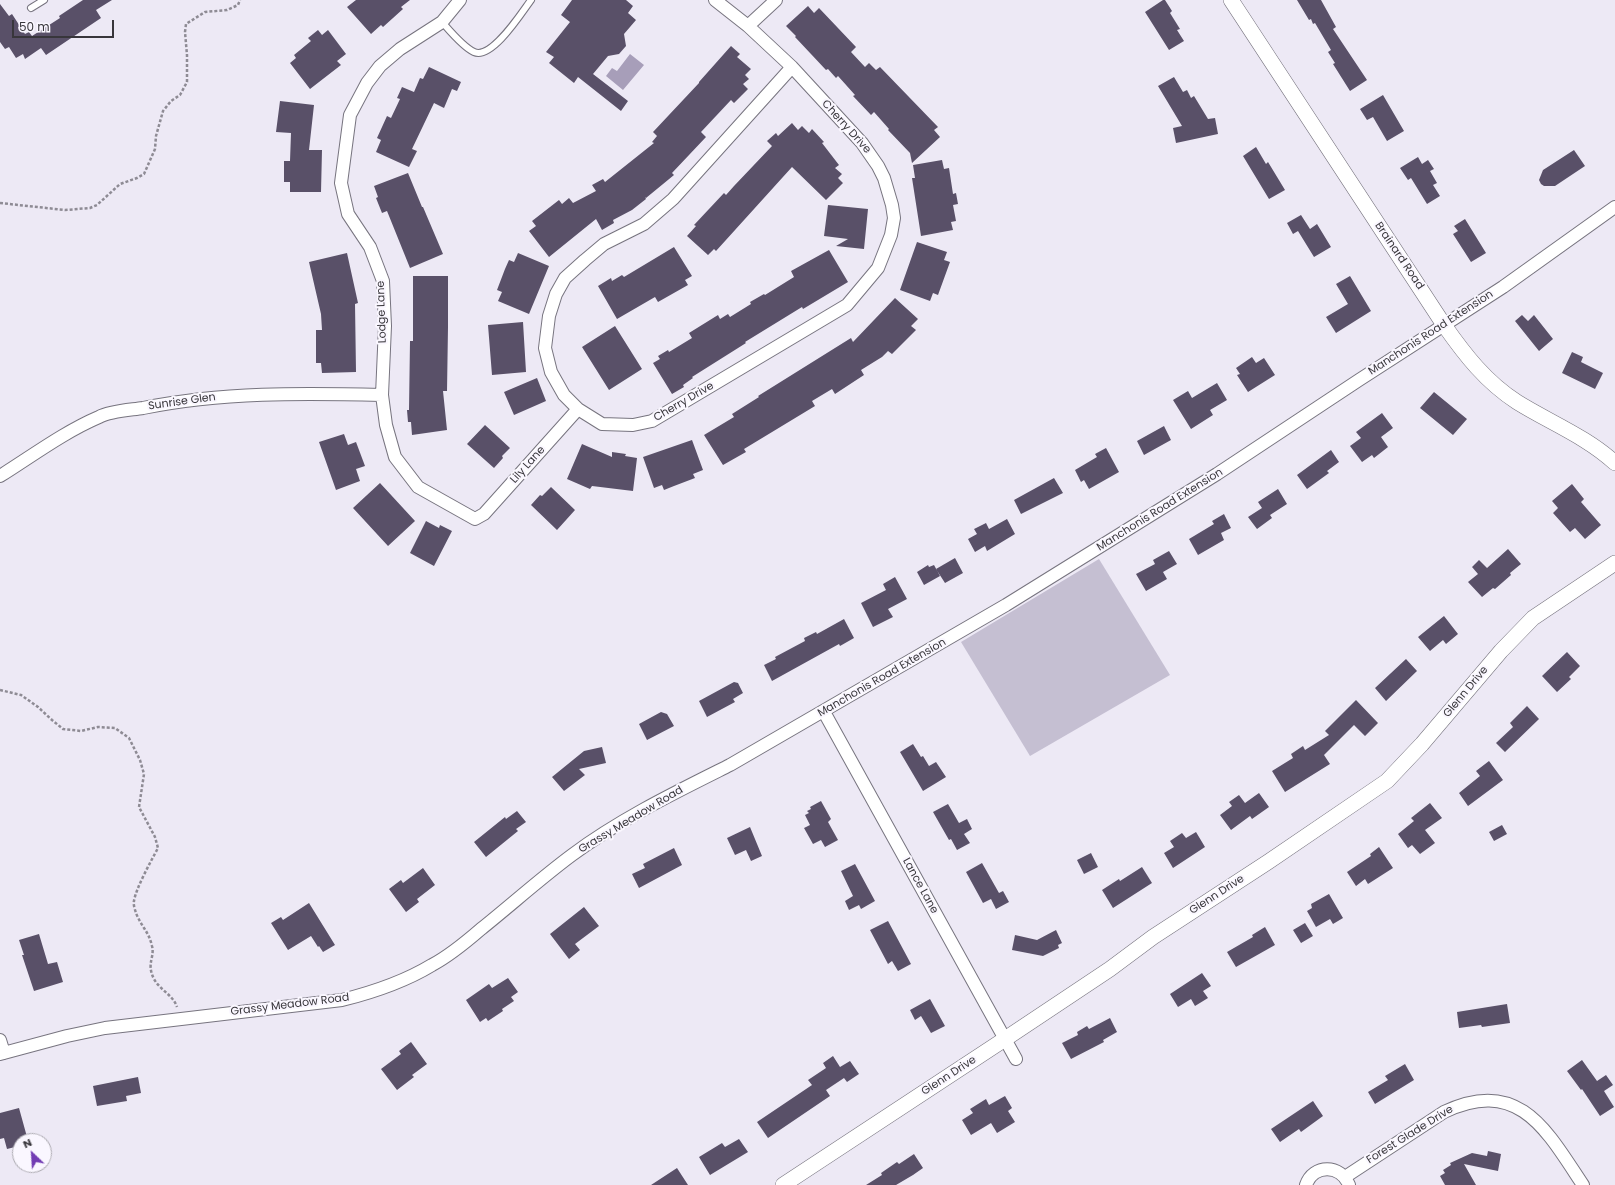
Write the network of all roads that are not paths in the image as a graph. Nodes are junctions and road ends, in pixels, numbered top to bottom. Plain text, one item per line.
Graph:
1 (44, 0) edge
2 (460, 0) edge
3 (531, 0) edge
4 (715, 0) edge
5 (776, 0) edge
6 (1231, 0) edge
7 (31, 8) dead end
8 (442, 22) junction
9 (748, 26) junction
10 (792, 67) junction
11 (1615, 207) edge
12 (1444, 325) junction
13 (382, 395) junction
14 (578, 409) junction
15 (1615, 463) edge
16 (0, 476) edge
17 (476, 519) joint
18 (1615, 563) edge
19 (824, 712) junction
20 (688, 786) joint
21 (1005, 1039) junction
22 (0, 1040) edge
23 (2, 1054) edge
24 (1016, 1059) dead end
25 (1347, 1181) edge
26 (783, 1185) edge
27 (1306, 1185) edge
28 (1583, 1185) edge

1 - 7 lane
2 - 8 street, Lodge Lane
3 - 8 lane
4 - 9 street, Cherry Drive
5 - 9 street
6 - 12 street, Brainard Road
8 - 13 street, Lodge Lane
9 - 10 street, Cherry Drive
10 - 14 street, Cherry Drive
10 - 14 street, Cherry Drive
11 - 12 street, Manchonis Road Extension
12 - 15 street, Brainard Road
12 - 19 street, Manchonis Road Extension
13 - 16 street, Sunrise Glen
13 - 17 street, Lodge Lane
14 - 17 street, Lily Lane
18 - 21 street, Glenn Drive
19 - 20 street, Manchonis Road Extension
19 - 21 street, Lance Lane
20 - 23 street, Grassy Meadow Road
21 - 24 street, Lance Lane
21 - 26 street, Glenn Drive
22 - 23 street
25 - 27 street, Forest Glade Drive
25 - 28 street, Forest Glade Drive

